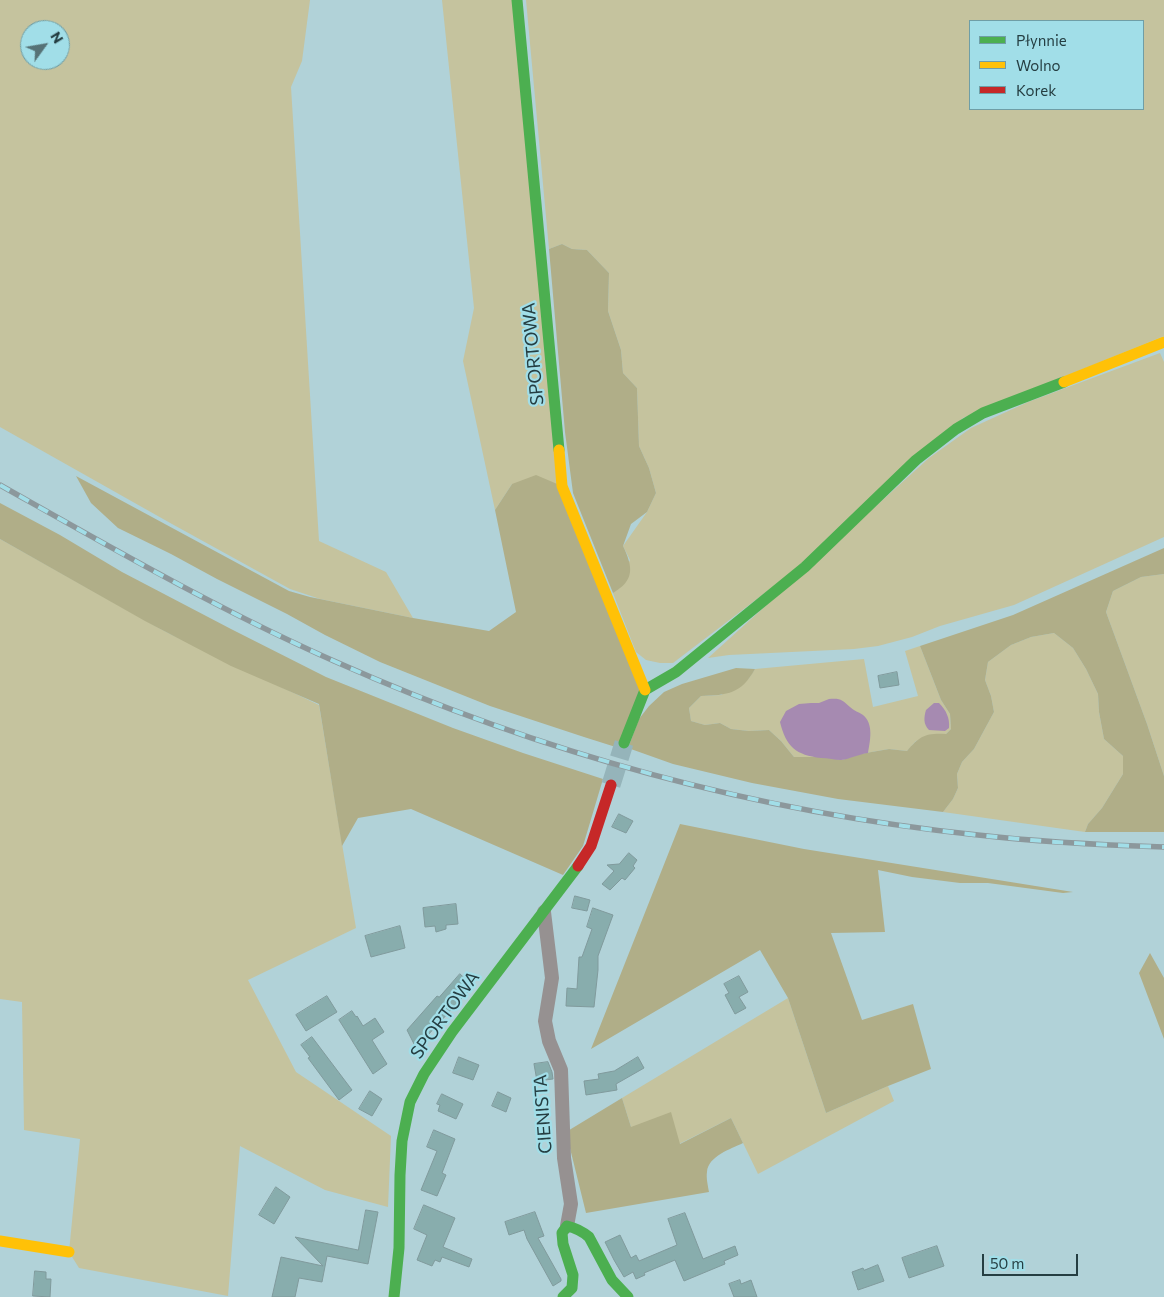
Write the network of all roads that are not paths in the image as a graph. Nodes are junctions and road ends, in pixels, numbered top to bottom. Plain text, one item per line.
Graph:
1 (518, 0) edge
2 (1164, 342) edge
3 (645, 690) junction
4 (624, 744) tunnel mouth
5 (611, 785) tunnel mouth
6 (544, 912) junction
7 (567, 1226) junction
8 (0, 1241) edge
9 (70, 1252) dead end
10 (394, 1297) edge
11 (563, 1297) edge
12 (628, 1297) edge

1 - 3 street, SPORTOWA
2 - 3 street
3 - 4 street
5 - 6 street, SPORTOWA
6 - 7 street, CIENISTA
6 - 10 street, SPORTOWA
7 - 11 street, CIENISTA
7 - 12 street
8 - 9 street

